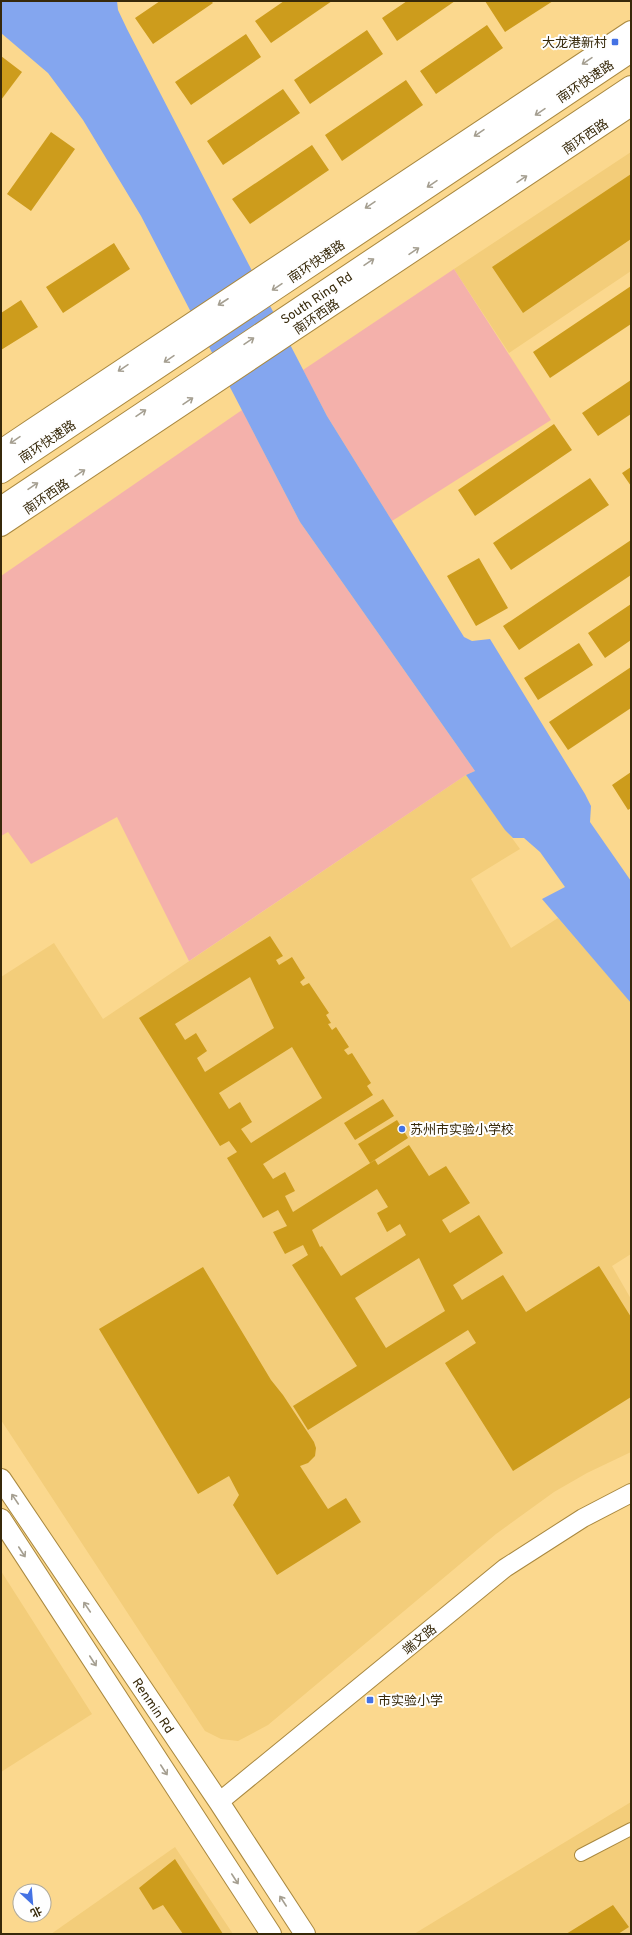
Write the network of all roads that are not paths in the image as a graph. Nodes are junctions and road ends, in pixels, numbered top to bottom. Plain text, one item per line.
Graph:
1 (631, 31) edge
2 (631, 51) edge
3 (631, 87) edge
4 (631, 106) edge
5 (1, 450) edge
6 (1, 472) edge
7 (1, 508) edge
8 (1, 526) edge
9 (1, 1479) edge
10 (631, 1493) edge
11 (1, 1519) edge
12 (219, 1802) junction
13 (631, 1829) edge
14 (581, 1855) dead end
15 (271, 1934) edge
16 (305, 1934) edge

1 -> 5 main road
2 -> 6 highway, 南环快速路
7 -> 3 highway, South Ring Rd
8 -> 4 main road, 南环西路
12 -> 9 main road, Renmin Rd
10 - 12 street, 端文路
11 -> 15 main road, Renmin Rd
16 -> 12 main road, Renmin Rd
13 - 14 street

